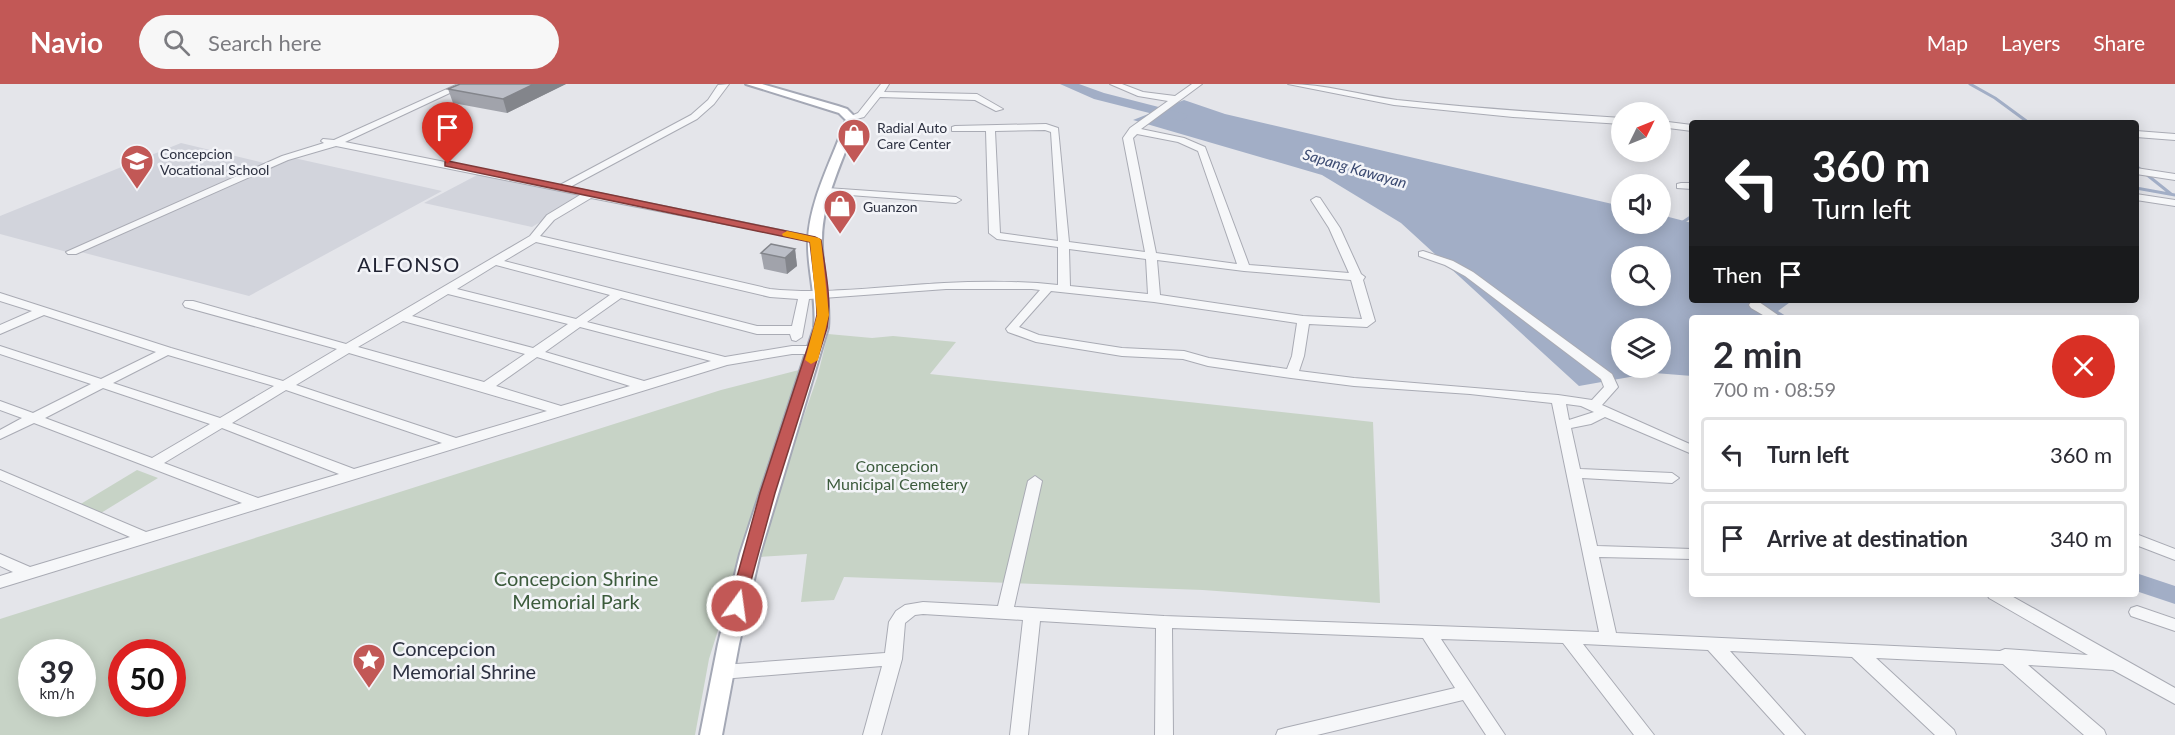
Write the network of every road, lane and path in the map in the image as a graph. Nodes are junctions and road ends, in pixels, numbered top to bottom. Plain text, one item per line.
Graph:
1 (455, 84) edge
2 (465, 84) edge
3 (725, 84) edge
4 (751, 84) edge
5 (885, 84) edge
6 (1114, 84) edge
7 (1198, 84) edge
8 (1292, 84) edge
9 (879, 94) junction
10 (1174, 101) junction
11 (999, 109) dead end
12 (852, 119) junction
13 (1611, 120) edge
14 (1671, 125) edge
15 (1136, 127) junction
16 (990, 128) junction
17 (1689, 128) edge
18 (955, 129) dead end
19 (2139, 134) edge
20 (2175, 137) edge
21 (330, 142) junction
22 (2139, 171) edge
23 (2175, 177) edge
24 (562, 188) junction
25 (827, 191) junction
26 (590, 194) junction
27 (2139, 197) edge
28 (956, 200) dead end
29 (1316, 200) dead end
30 (2175, 203) edge
31 (534, 238) junction
32 (815, 240) junction
33 (1062, 243) junction
34 (72, 252) dead end
35 (1423, 254) dead end
36 (1151, 256) junction
37 (496, 262) junction
38 (1244, 268) junction
39 (1359, 277) junction
40 (1048, 287) junction
41 (1064, 288) junction
42 (448, 290) junction
43 (822, 293) junction
44 (618, 295) junction
45 (804, 296) junction
46 (0, 297) edge
47 (1154, 298) junction
48 (189, 304) dead end
49 (1755, 305) dead end
50 (43, 310) junction
51 (1771, 315) edge
52 (403, 316) junction
53 (1303, 320) junction
54 (579, 322) junction
55 (0, 330) edge
56 (798, 330) junction
57 (349, 348) junction
58 (0, 350) edge
59 (792, 350) junction
60 (815, 350) junction
61 (167, 351) junction
62 (537, 353) junction
63 (724, 362) junction
64 (1291, 374) junction
65 (101, 385) junction
66 (287, 386) junction
67 (645, 386) junction
68 (486, 387) junction
69 (1558, 399) junction
70 (0, 405) edge
71 (1600, 408) junction
72 (562, 411) junction
73 (33, 418) junction
74 (221, 423) junction
75 (1563, 426) junction
76 (0, 435) edge
77 (454, 442) junction
78 (1689, 449) edge
79 (154, 463) junction
80 (1573, 473) junction
81 (353, 474) junction
82 (0, 475) edge
83 (1672, 478) dead end
84 (1035, 481) dead end
85 (258, 504) junction
86 (144, 537) junction
87 (2139, 539) edge
88 (1590, 550) junction
89 (1689, 554) edge
90 (2175, 555) edge
91 (0, 560) edge
92 (29, 573) junction
93 (0, 582) edge
94 (2000, 597) edge
95 (1005, 612) junction
96 (2137, 612) dead end
97 (1032, 614) junction
98 (1164, 622) junction
99 (2175, 625) edge
100 (1427, 632) junction
101 (1568, 637) junction
102 (1609, 639) junction
103 (1714, 645) junction
104 (1858, 652) junction
105 (2005, 656) junction
106 (893, 659) junction
107 (2115, 663) junction
108 (722, 672) junction
109 (1468, 692) junction
110 (2175, 697) edge
111 (711, 735) edge
112 (872, 735) edge
113 (1019, 735) edge
114 (1164, 735) edge
115 (1285, 735) edge
116 (1496, 735) edge
117 (1645, 735) edge
118 (1796, 735) edge
119 (1947, 735) edge
120 (2097, 735) edge

1 - 21 street
2 - 21 street
3 - 24 street
4 - 12 main road
5 - 9 street
6 - 10 street
7 - 10 street
8 - 13 street
9 - 11 street
9 - 12 street
10 - 15 street
12 - 25 main road
14 - 17 street
15 - 36 street
15 - 38 street
16 - 18 street
16 - 33 street
16 - 33 street
19 - 20 street
21 - 24 street
21 - 34 street
22 - 23 street
24 - 26 street
25 - 28 street
25 - 32 main road
26 - 31 street
26 - 32 street
27 - 30 street
29 - 39 street
31 - 37 street
31 - 45 street
32 - 43 main road
33 - 36 street
33 - 41 street
35 - 71 street
36 - 38 street
36 - 47 street
37 - 42 street
37 - 44 street
38 - 39 street
39 - 53 street
40 - 41 street
40 - 43 street
40 - 64 street
41 - 47 street
42 - 52 street
42 - 54 street
43 - 45 street
43 - 60 main road
44 - 54 street
44 - 56 street
45 - 56 street
46 - 50 street
47 - 53 street
48 - 57 street
49 - 51 street
50 - 55 street
50 - 61 street
52 - 57 street
52 - 62 street
53 - 64 street
54 - 62 street
54 - 63 street
56 - 59 street
57 - 66 street
57 - 68 street
58 - 65 street
59 - 60 street
59 - 63 street
60 - 108 main road
61 - 65 street
61 - 66 street
62 - 67 street
62 - 68 street
63 - 67 street
64 - 69 street
65 - 73 street
65 - 74 street
66 - 74 street
66 - 77 street
67 - 72 street
68 - 72 street
69 - 71 street
69 - 75 street
70 - 73 street
71 - 75 street
71 - 78 street
72 - 77 street
73 - 76 street
73 - 79 street
74 - 79 street
74 - 81 street
75 - 80 street
77 - 81 street
79 - 85 street
80 - 83 street
80 - 88 street
81 - 85 street
82 - 86 street
84 - 95 street
85 - 86 street
86 - 92 street
87 - 90 street
88 - 89 street
88 - 102 street
91 - 92 street
92 - 93 street
94 - 107 street
95 - 97 street
95 - 106 street
96 - 99 street
97 - 98 street
97 - 113 street
98 - 100 street
98 - 114 street
100 - 101 street
100 - 109 street
101 - 102 street
101 - 117 street
102 - 103 street
103 - 104 street
103 - 118 street
104 - 105 street
104 - 119 street
105 - 107 street
105 - 120 street
106 - 108 street
106 - 112 street
107 - 110 street
108 - 111 main road
109 - 115 street
109 - 116 street

